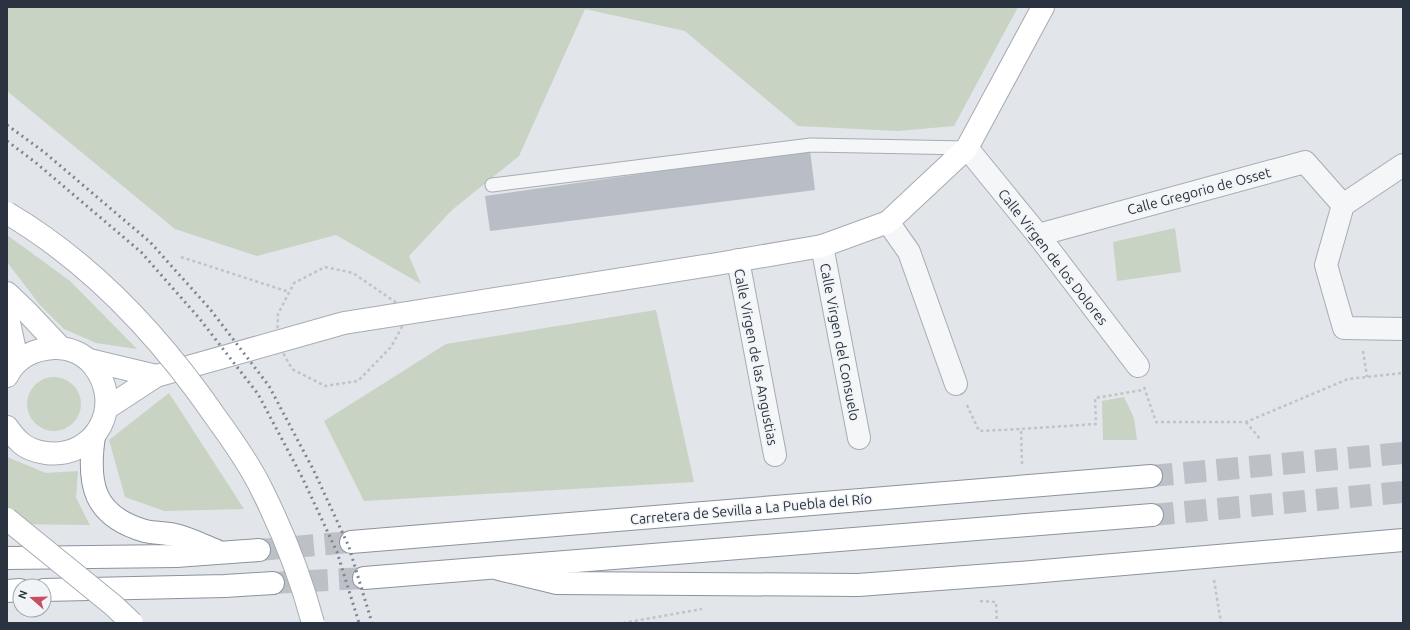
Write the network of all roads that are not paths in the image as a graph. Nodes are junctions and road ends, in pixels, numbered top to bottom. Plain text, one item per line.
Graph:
1 (1043, 7) edge
2 (967, 148) junction
3 (1403, 165) edge
4 (492, 185) dead end
5 (1343, 205) junction
6 (7, 213) edge
7 (888, 222) junction
8 (1038, 235) junction
9 (822, 246) junction
10 (738, 260) junction
11 (7, 293) edge
12 (7, 314) edge
13 (1403, 329) edge
14 (60, 347) junction
15 (89, 360) junction
16 (1138, 366) road end
17 (9, 372) edge
18 (156, 376) junction
19 (956, 384) road end
20 (107, 408) junction
21 (7, 427) edge
22 (94, 436) junction
23 (859, 438) dead end
24 (775, 454) dead end
25 (1152, 476) tunnel mouth
26 (1152, 515) tunnel mouth
27 (7, 519) edge
28 (1403, 540) edge
29 (351, 542) tunnel mouth
30 (258, 550) tunnel mouth
31 (222, 553) junction
32 (7, 558) edge
33 (499, 569) junction
34 (364, 578) tunnel mouth
35 (273, 583) tunnel mouth
36 (52, 590) edge
37 (132, 623) edge
38 (313, 623) edge

1 - 2 main road
2 - 4 lane
2 - 7 main road
2 - 8 street, Calle Virgen de los Dolores
3 - 5 street
5 - 8 street, Calle Gregorio de Osset
5 - 13 street
6 - 38 main road, bridge
7 - 9 main road
7 - 19 street
8 - 16 street, Calle Virgen de los Dolores
9 - 10 main road
9 - 23 street, Calle Virgen del Consuelo
10 - 18 main road
10 - 24 street, Calle Virgen de las Angustias
11 - 14 main road
12 - 17 main road
14 - 15 main road
14 - 17 main road
15 - 18 main road
15 - 20 main road
18 - 20 main road
20 - 22 main road
21 - 22 main road
22 - 31 main road
25 - 29 main road, Carretera de Sevilla a La Puebla del Río
26 - 33 main road
27 - 37 main road, bridge
28 - 33 main road
30 - 31 main road
31 - 32 main road
33 - 34 main road
35 - 36 main road

